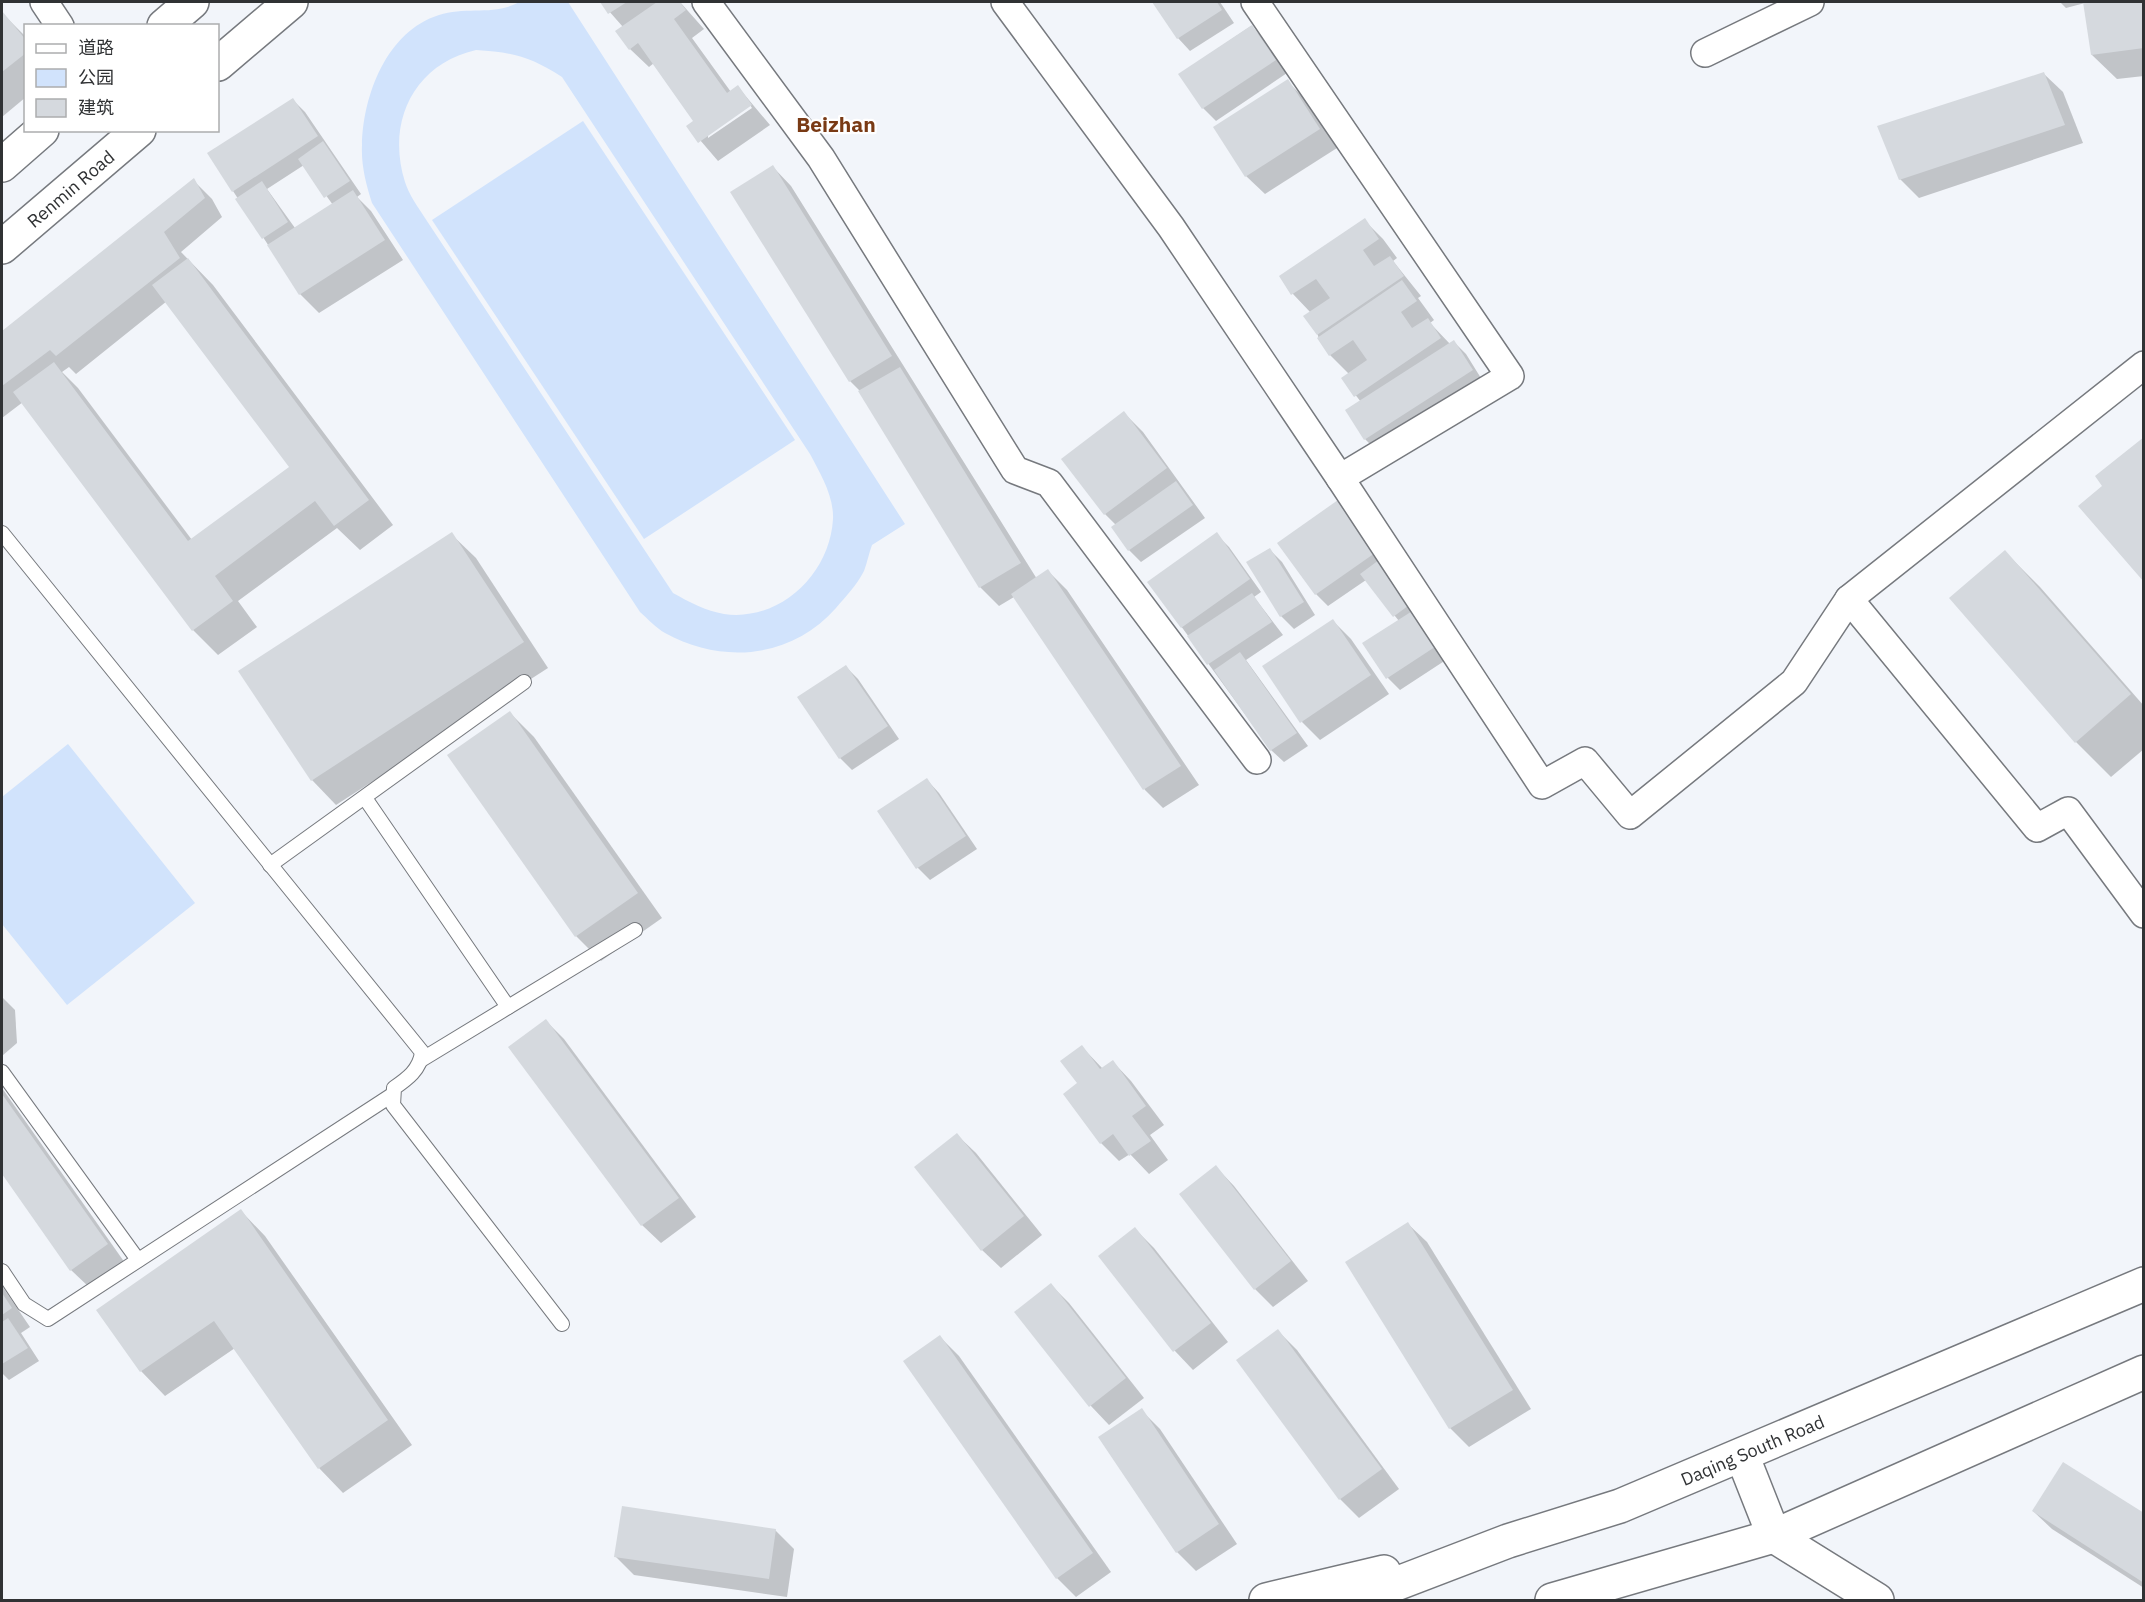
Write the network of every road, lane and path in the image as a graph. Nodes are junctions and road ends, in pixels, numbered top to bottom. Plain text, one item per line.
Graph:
1 (44, 2) edge
2 (192, 2) edge
3 (291, 2) edge
4 (706, 2) edge
5 (1005, 2) edge
6 (1255, 2) edge
7 (1810, 2) edge
8 (59, 24) edge
9 (166, 24) edge
10 (1705, 53) dead end
11 (219, 63) edge
12 (40, 132) edge
13 (137, 132) edge
14 (2, 165) edge
15 (2, 248) edge
16 (2144, 365) edge
17 (1341, 478) junction
18 (2, 533) edge
19 (1850, 599) junction
20 (524, 682) dead end
21 (1257, 760) dead end
22 (365, 798) junction
23 (270, 865) junction
24 (2144, 914) edge
25 (635, 930) dead end
26 (508, 1006) junction
27 (421, 1060) junction
28 (2, 1072) edge
29 (392, 1095) junction
30 (138, 1260) junction
31 (2, 1271) edge
32 (2144, 1284) edge
33 (562, 1324) dead end
34 (2144, 1372) edge
35 (1742, 1455) junction
36 (1774, 1536) junction
37 (1508, 1541) junction
38 (1266, 1600) edge
39 (1354, 1600) edge
40 (1552, 1600) edge
41 (1877, 1600) edge

1 - 8 street
2 - 9 main road
3 - 11 main road
4 - 21 street
5 - 17 street
6 - 17 street
7 - 10 street
12 - 14 main road
13 - 15 main road, Renmin Road
16 - 19 street
17 - 19 street
18 - 23 lane
19 - 24 street
20 - 22 lane
22 - 23 lane
22 - 26 lane
23 - 27 lane
25 - 26 lane
26 - 27 lane
27 - 29 lane
28 - 30 lane
29 - 30 lane
29 - 33 lane
30 - 31 lane
32 - 35 main road, Daqing South Road
34 - 36 main road
35 - 36 main road
35 - 37 main road, Daqing South Road
36 - 40 main road
36 - 41 main road
37 - 38 main road
37 - 39 main road, Daqing South Road

